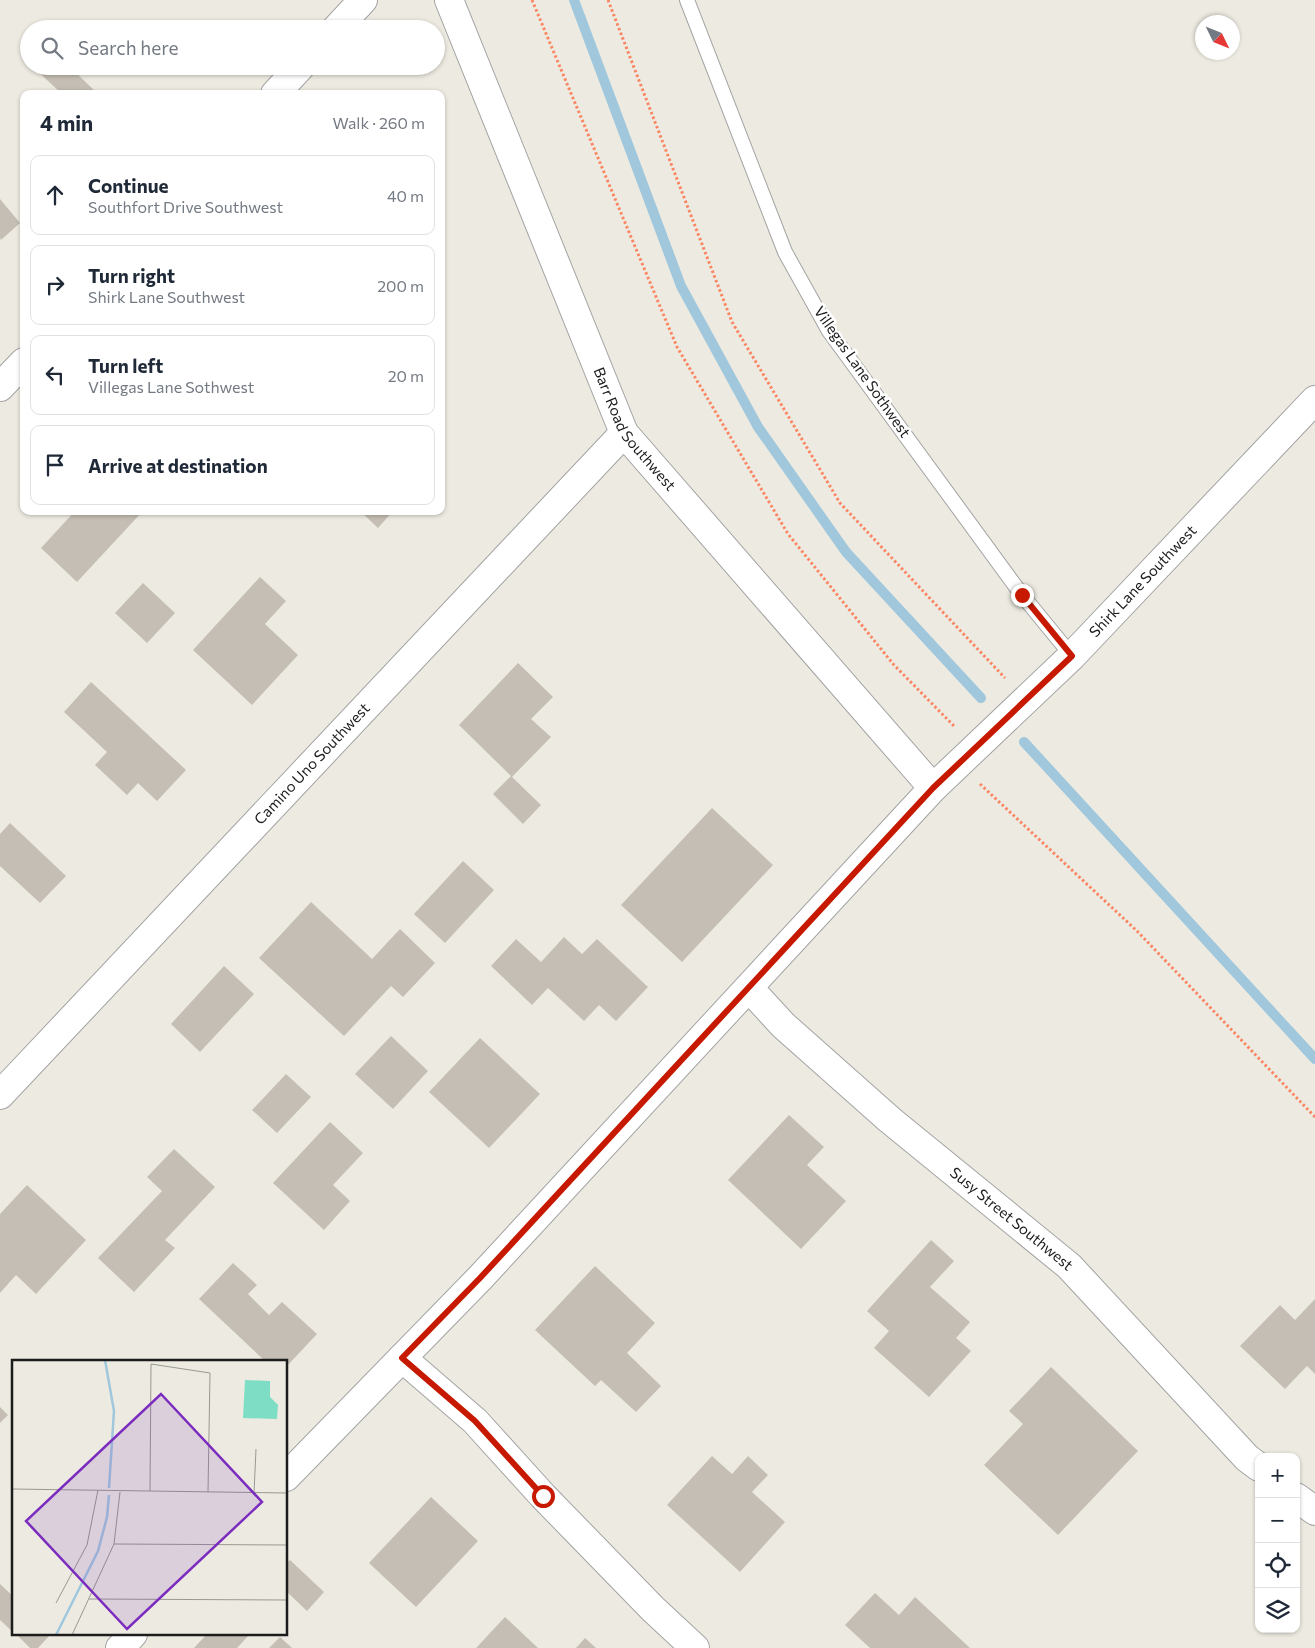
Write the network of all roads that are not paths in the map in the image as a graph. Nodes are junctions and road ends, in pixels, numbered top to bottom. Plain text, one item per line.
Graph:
1 (363, 0) edge
2 (449, 0) edge
3 (687, 0) edge
4 (344, 20) edge
5 (293, 75) edge
6 (279, 90) edge
7 (20, 366) edge
8 (0, 387) edge
9 (1315, 400) edge
10 (624, 434) junction
11 (1072, 656) junction
12 (933, 788) junction
13 (749, 988) junction
14 (0, 1095) edge
15 (402, 1358) junction
16 (1255, 1464) edge
17 (288, 1476) edge
18 (1299, 1498) edge
19 (1315, 1511) edge
20 (131, 1636) edge
21 (120, 1648) edge
22 (695, 1648) edge

1 - 4 street
2 - 10 street, Barr Road Southwest
3 - 11 lane, Villegas Lane Sothwest
5 - 6 street
7 - 8 street
9 - 11 street, Shirk Lane Southwest
10 - 12 street, Barr Road Southwest
10 - 14 street, Camino Uno Southwest
11 - 12 street, Shirk Lane Southwest
12 - 13 street, Shirk Lane Southwest
13 - 15 street, Shirk Lane Southwest
13 - 16 street, Susy Street Southwest
15 - 17 street, Shirk Lane Southwest
15 - 22 street
18 - 19 street
20 - 21 street

